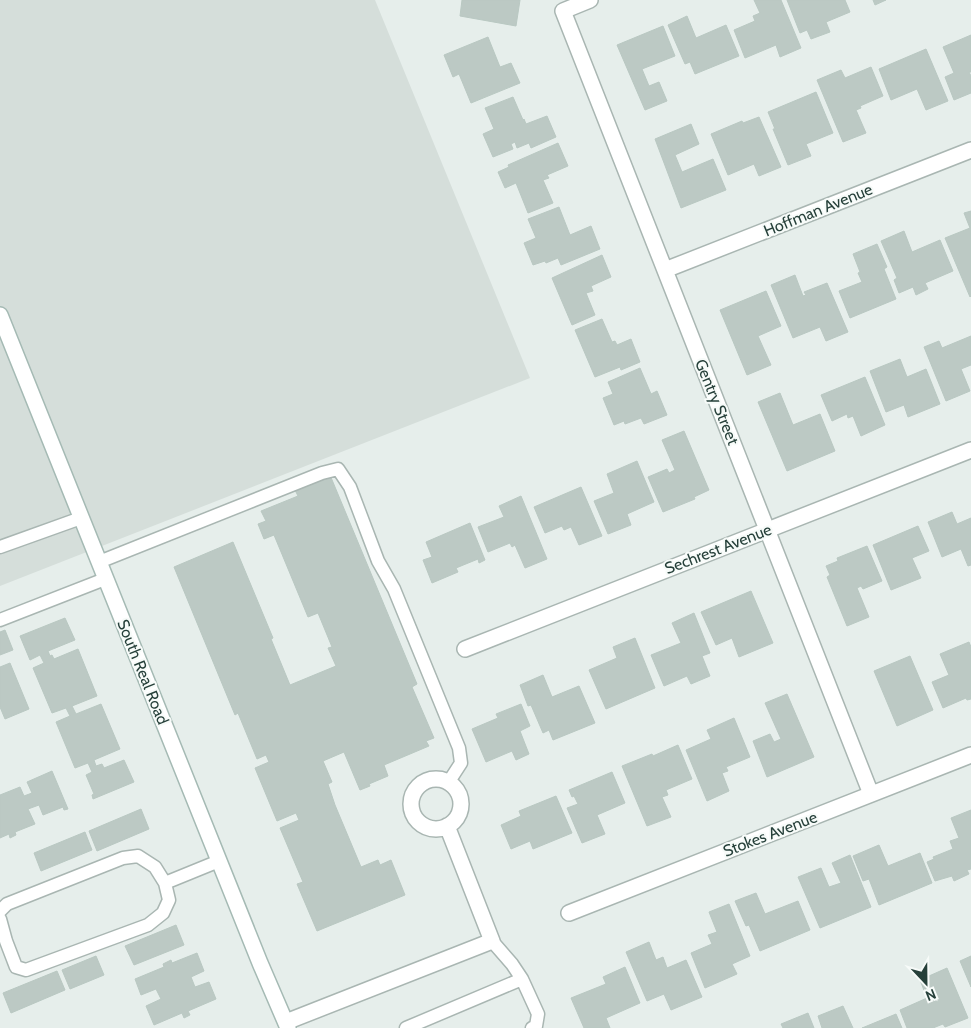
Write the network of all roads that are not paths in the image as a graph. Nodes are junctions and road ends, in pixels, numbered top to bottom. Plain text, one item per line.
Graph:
1 (590, 0) edge
2 (971, 150) edge
3 (665, 270) junction
4 (0, 315) edge
5 (971, 450) edge
6 (81, 518) junction
7 (767, 530) junction
8 (1, 544) edge
9 (98, 562) junction
10 (105, 578) junction
11 (0, 620) edge
12 (466, 649) dead end
13 (971, 755) edge
14 (448, 783) junction
15 (871, 794) junction
16 (447, 826) junction
17 (219, 862) junction
18 (165, 883) junction
19 (0, 910) edge
20 (569, 913) dead end
21 (0, 919) edge
22 (492, 941) junction
23 (522, 979) junction
24 (287, 1025) edge
25 (412, 1027) edge
26 (532, 1028) edge

1 - 3 street, Gentry Street
2 - 3 street, Hoffman Avenue
3 - 7 street, Gentry Street
4 - 6 street, South Real Road
5 - 7 street, Sechrest Avenue
6 - 8 lane
6 - 9 street, South Real Road
7 - 12 street, Sechrest Avenue
7 - 15 street, Gentry Street
9 - 10 street, South Real Road
9 - 14 lane
10 - 11 lane
10 - 17 street, South Real Road
13 - 15 street, Stokes Avenue
14 - 16 street
14 - 16 street
15 - 20 street, Stokes Avenue
16 - 22 street
17 - 18 lane
17 - 24 street, South Real Road
18 - 19 lane
18 - 21 lane
22 - 23 lane
22 - 24 street
23 - 25 lane
23 - 26 lane

